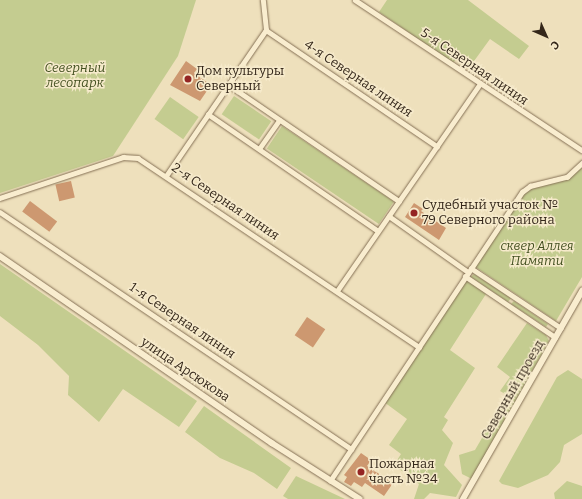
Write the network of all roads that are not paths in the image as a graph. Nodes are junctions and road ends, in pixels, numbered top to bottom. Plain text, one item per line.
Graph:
1 (264, 0) edge
2 (355, 0) edge
3 (266, 30) junction
4 (480, 84) junction
5 (229, 85) junction
6 (208, 114) junction
7 (279, 120) junction
8 (437, 146) junction
9 (259, 149) junction
10 (582, 150) edge
11 (582, 163) edge
12 (166, 176) junction
13 (0, 198) edge
14 (399, 201) junction
15 (0, 212) edge
16 (388, 216) junction
17 (378, 231) junction
18 (0, 256) edge
19 (470, 270) junction
20 (465, 276) junction
21 (337, 291) junction
22 (582, 291) edge
23 (561, 328) junction
24 (556, 337) junction
25 (419, 347) junction
26 (351, 449) junction
27 (330, 481) junction
28 (360, 499) edge
29 (463, 499) edge

1 - 3 street
2 - 4 street, 5-я Северная линия
3 - 5 street
3 - 8 street, 4-я Северная линия
4 - 8 street
4 - 10 street, 5-я Северная линия
5 - 6 street
5 - 7 street
6 - 9 street
6 - 12 street
7 - 9 street
7 - 14 street
8 - 14 street
9 - 17 street
11 - 19 street
12 - 13 street, 2-я Северная линия
12 - 21 street, 2-я Северная линия
14 - 16 street
15 - 26 street, 1-я Северная линия
16 - 17 street
16 - 19 street
17 - 21 street
18 - 27 street, улица Арсюкова
19 - 20 street
19 - 23 street
20 - 24 street
20 - 25 street
21 - 25 street, 2-я Северная линия
22 - 23 street, Северный проезд
23 - 24 street, Северный проезд
24 - 29 street, Северный проезд
25 - 26 street
26 - 27 street
27 - 28 street, улица Арсюкова

